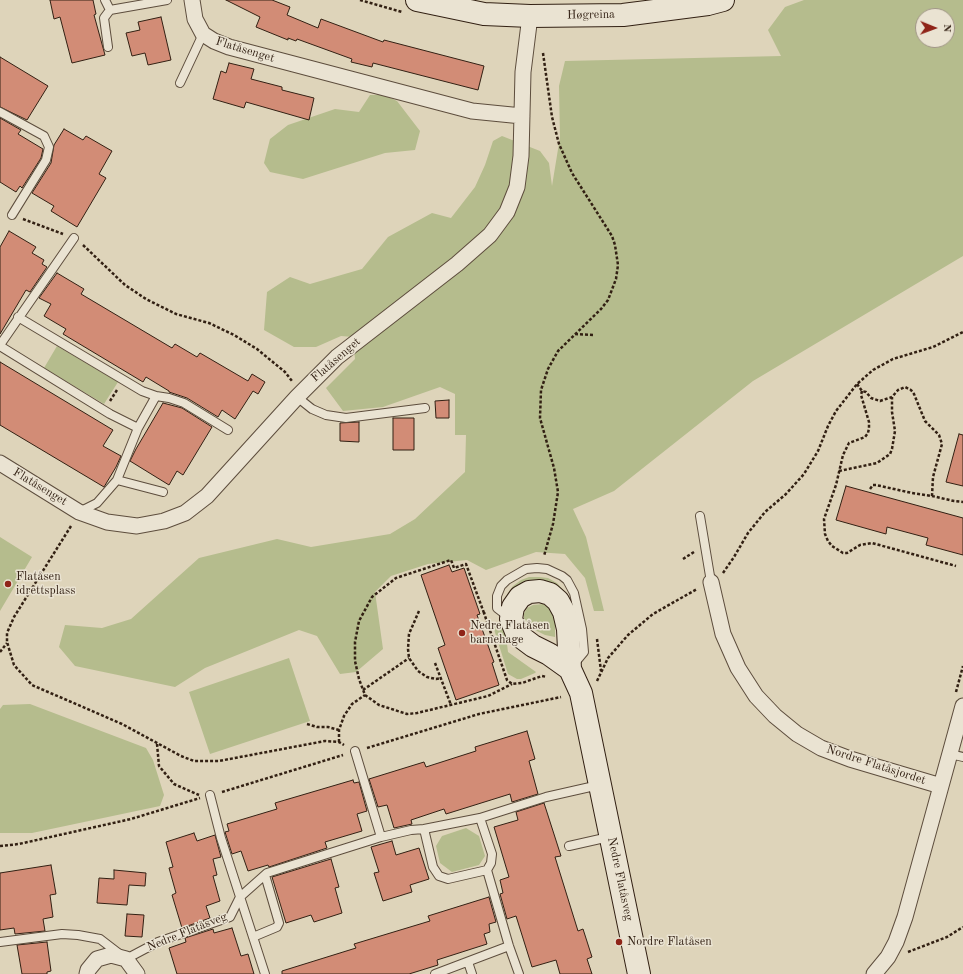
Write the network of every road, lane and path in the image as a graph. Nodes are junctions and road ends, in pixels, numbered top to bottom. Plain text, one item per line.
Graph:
1 (105, 0) edge
2 (168, 0) edge
3 (192, 0) edge
4 (417, 0) edge
5 (723, 0) edge
6 (651, 6) edge
7 (110, 10) junction
8 (530, 16) junction
9 (203, 34) junction
10 (108, 47) dead end
11 (542, 48) dead end
12 (180, 83) dead end
13 (0, 112) edge
14 (522, 116) junction
15 (12, 215) joint
16 (74, 238) junction
17 (18, 317) junction
18 (963, 332) edge
19 (574, 334) junction
20 (595, 335) dead end
21 (0, 345) edge
22 (123, 380) junction
23 (857, 384) junction
24 (862, 391) junction
25 (299, 394) junction
26 (156, 396) junction
27 (892, 397) junction
28 (425, 408) dead end
29 (105, 410) junction
30 (138, 428) junction
31 (228, 430) dead end
32 (0, 463) edge
33 (839, 470) junction
34 (117, 480) junction
35 (870, 489) dead end
36 (162, 492) dead end
37 (932, 496) junction
38 (963, 502) edge
39 (80, 512) junction
40 (700, 516) dead end
41 (544, 556) dead end
42 (956, 566) dead end
43 (711, 582) junction
44 (419, 611) dead end
45 (484, 613) dead end
46 (7, 642) junction
47 (0, 652) edge
48 (409, 658) junction
49 (435, 663) dead end
50 (963, 666) edge
51 (570, 669) junction
52 (441, 678) junction
53 (512, 684) dead end
54 (363, 690) junction
55 (581, 693) junction
56 (365, 695) junction
57 (452, 705) junction
58 (960, 708) edge
59 (307, 724) dead end
60 (339, 730) junction
61 (339, 742) junction
62 (157, 743) junction
63 (355, 751) junction
64 (956, 756) edge
65 (600, 785) junction
66 (941, 786) junction
67 (207, 796) junction
68 (480, 818) junction
69 (424, 829) junction
70 (381, 837) junction
71 (611, 837) junction
72 (0, 846) edge
73 (569, 846) dead end
74 (487, 870) junction
75 (265, 875) junction
76 (240, 896) junction
77 (963, 928) edge
78 (253, 937) junction
79 (0, 942) edge
80 (509, 946) junction
81 (888, 957) junction
82 (126, 959) junction
83 (468, 962) junction
84 (87, 974) edge
85 (136, 974) edge
86 (265, 974) edge
87 (435, 974) edge
88 (472, 974) edge
89 (519, 974) edge
90 (639, 974) edge
91 (874, 974) edge

1 - 7 lane
2 - 7 lane
3 - 9 street, Flatåsenget
4 - 8 street, Høgreina
5 - 6 street, Høgreina
6 - 8 street, Høgreina
7 - 10 lane
8 - 14 street, Flatåsenget
9 - 12 lane, Flatåsenget
9 - 14 street, Flatåsenget
11 - 19 path
13 - 15 lane
14 - 25 street, Flatåsenget
15 - 16 path
16 - 17 lane
16 - 25 path
17 - 21 lane
17 - 22 lane
18 - 23 path
19 - 20 path
19 - 41 path
21 - 29 lane
22 - 26 lane
22 - 29 path
23 - 24 path
23 - 43 path
24 - 27 path
24 - 33 path
25 - 28 lane
25 - 39 street, Flatåsenget
26 - 30 lane, Flatåsenget
26 - 31 lane
27 - 33 path
27 - 37 path
29 - 30 lane
30 - 34 lane, Flatåsenget
32 - 39 street, Flatåsenget
33 - 42 path
34 - 36 lane
34 - 39 lane, Flatåsenget
35 - 37 path
37 - 38 path
39 - 46 path
40 - 43 lane, Nordre Flatåsjordet
43 - 55 path
43 - 66 street, Nordre Flatåsjordet
44 - 48 path
45 - 54 path
46 - 47 path
46 - 62 path
48 - 52 path
48 - 54 path
49 - 52 path
50 - 58 path
51 - 51 street, Nedre Flatåsveg
51 - 55 street, Nedre Flatåsveg
52 - 57 path
53 - 57 path
54 - 56 path
55 - 63 path
55 - 65 street, Nedre Flatåsveg
56 - 57 path
56 - 60 path
58 - 64 street, Nordre Flatåsjordet
59 - 60 path
60 - 61 path
61 - 62 path
61 - 63 path
62 - 67 path
63 - 67 path
63 - 70 lane
64 - 66 street, Nordre Flatåsjordet
65 - 68 lane, Nedre Flatåsveg
65 - 71 street, Nedre Flatåsveg
66 - 81 street, Nordre Flatåsjordet
67 - 72 path
67 - 76 lane
68 - 69 lane, Nedre Flatåsveg
68 - 74 lane
69 - 70 lane, Nedre Flatåsveg
69 - 74 lane
70 - 75 lane, Nedre Flatåsveg
71 - 73 lane
71 - 90 street, Nedre Flatåsveg
74 - 80 lane
75 - 76 lane, Nedre Flatåsveg
75 - 78 lane
76 - 78 lane
76 - 82 lane, Nedre Flatåsveg
77 - 81 path
78 - 86 lane
79 - 82 lane
80 - 83 lane
80 - 89 lane
81 - 91 street, Nordre Flatåsjordet
82 - 84 street
82 - 85 street
83 - 87 lane
83 - 88 lane

